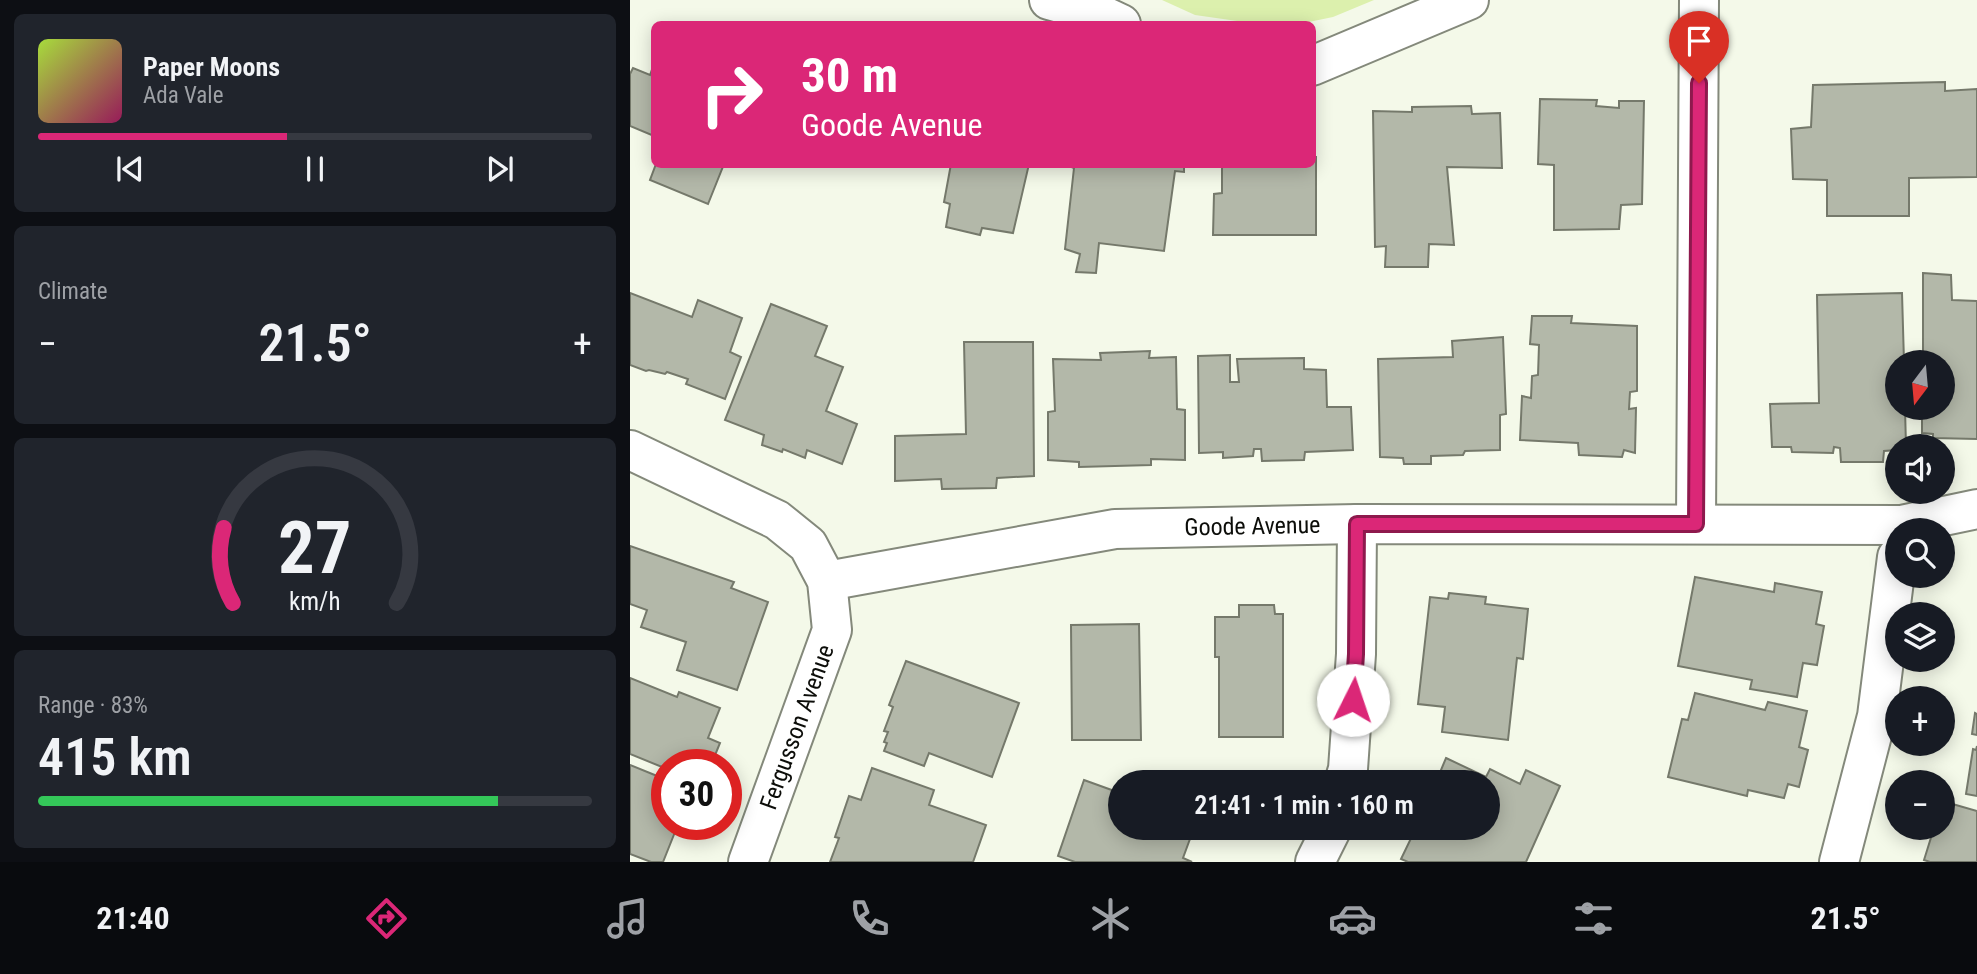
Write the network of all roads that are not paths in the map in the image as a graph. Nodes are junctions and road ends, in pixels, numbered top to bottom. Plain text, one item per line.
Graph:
1 (1049, 0) edge
2 (1469, 0) edge
3 (1699, 0) edge
4 (1115, 21) edge
5 (1316, 64) edge
6 (630, 450) edge
7 (1977, 509) edge
8 (1952, 518) edge
9 (1357, 524) junction
10 (1696, 524) junction
11 (1885, 536) edge
12 (827, 582) junction
13 (1893, 588) edge
14 (1348, 770) edge
15 (1326, 840) edge
16 (748, 862) edge
17 (1315, 862) edge
18 (1839, 862) edge

1 - 4 street
2 - 5 street
3 - 10 street
6 - 12 street, Fergusson Avenue
7 - 8 street, Goode Avenue
9 - 10 street, Goode Avenue
9 - 12 street, Goode Avenue
9 - 14 street
10 - 11 street, Goode Avenue
12 - 16 street, Fergusson Avenue
13 - 18 street
15 - 17 street

